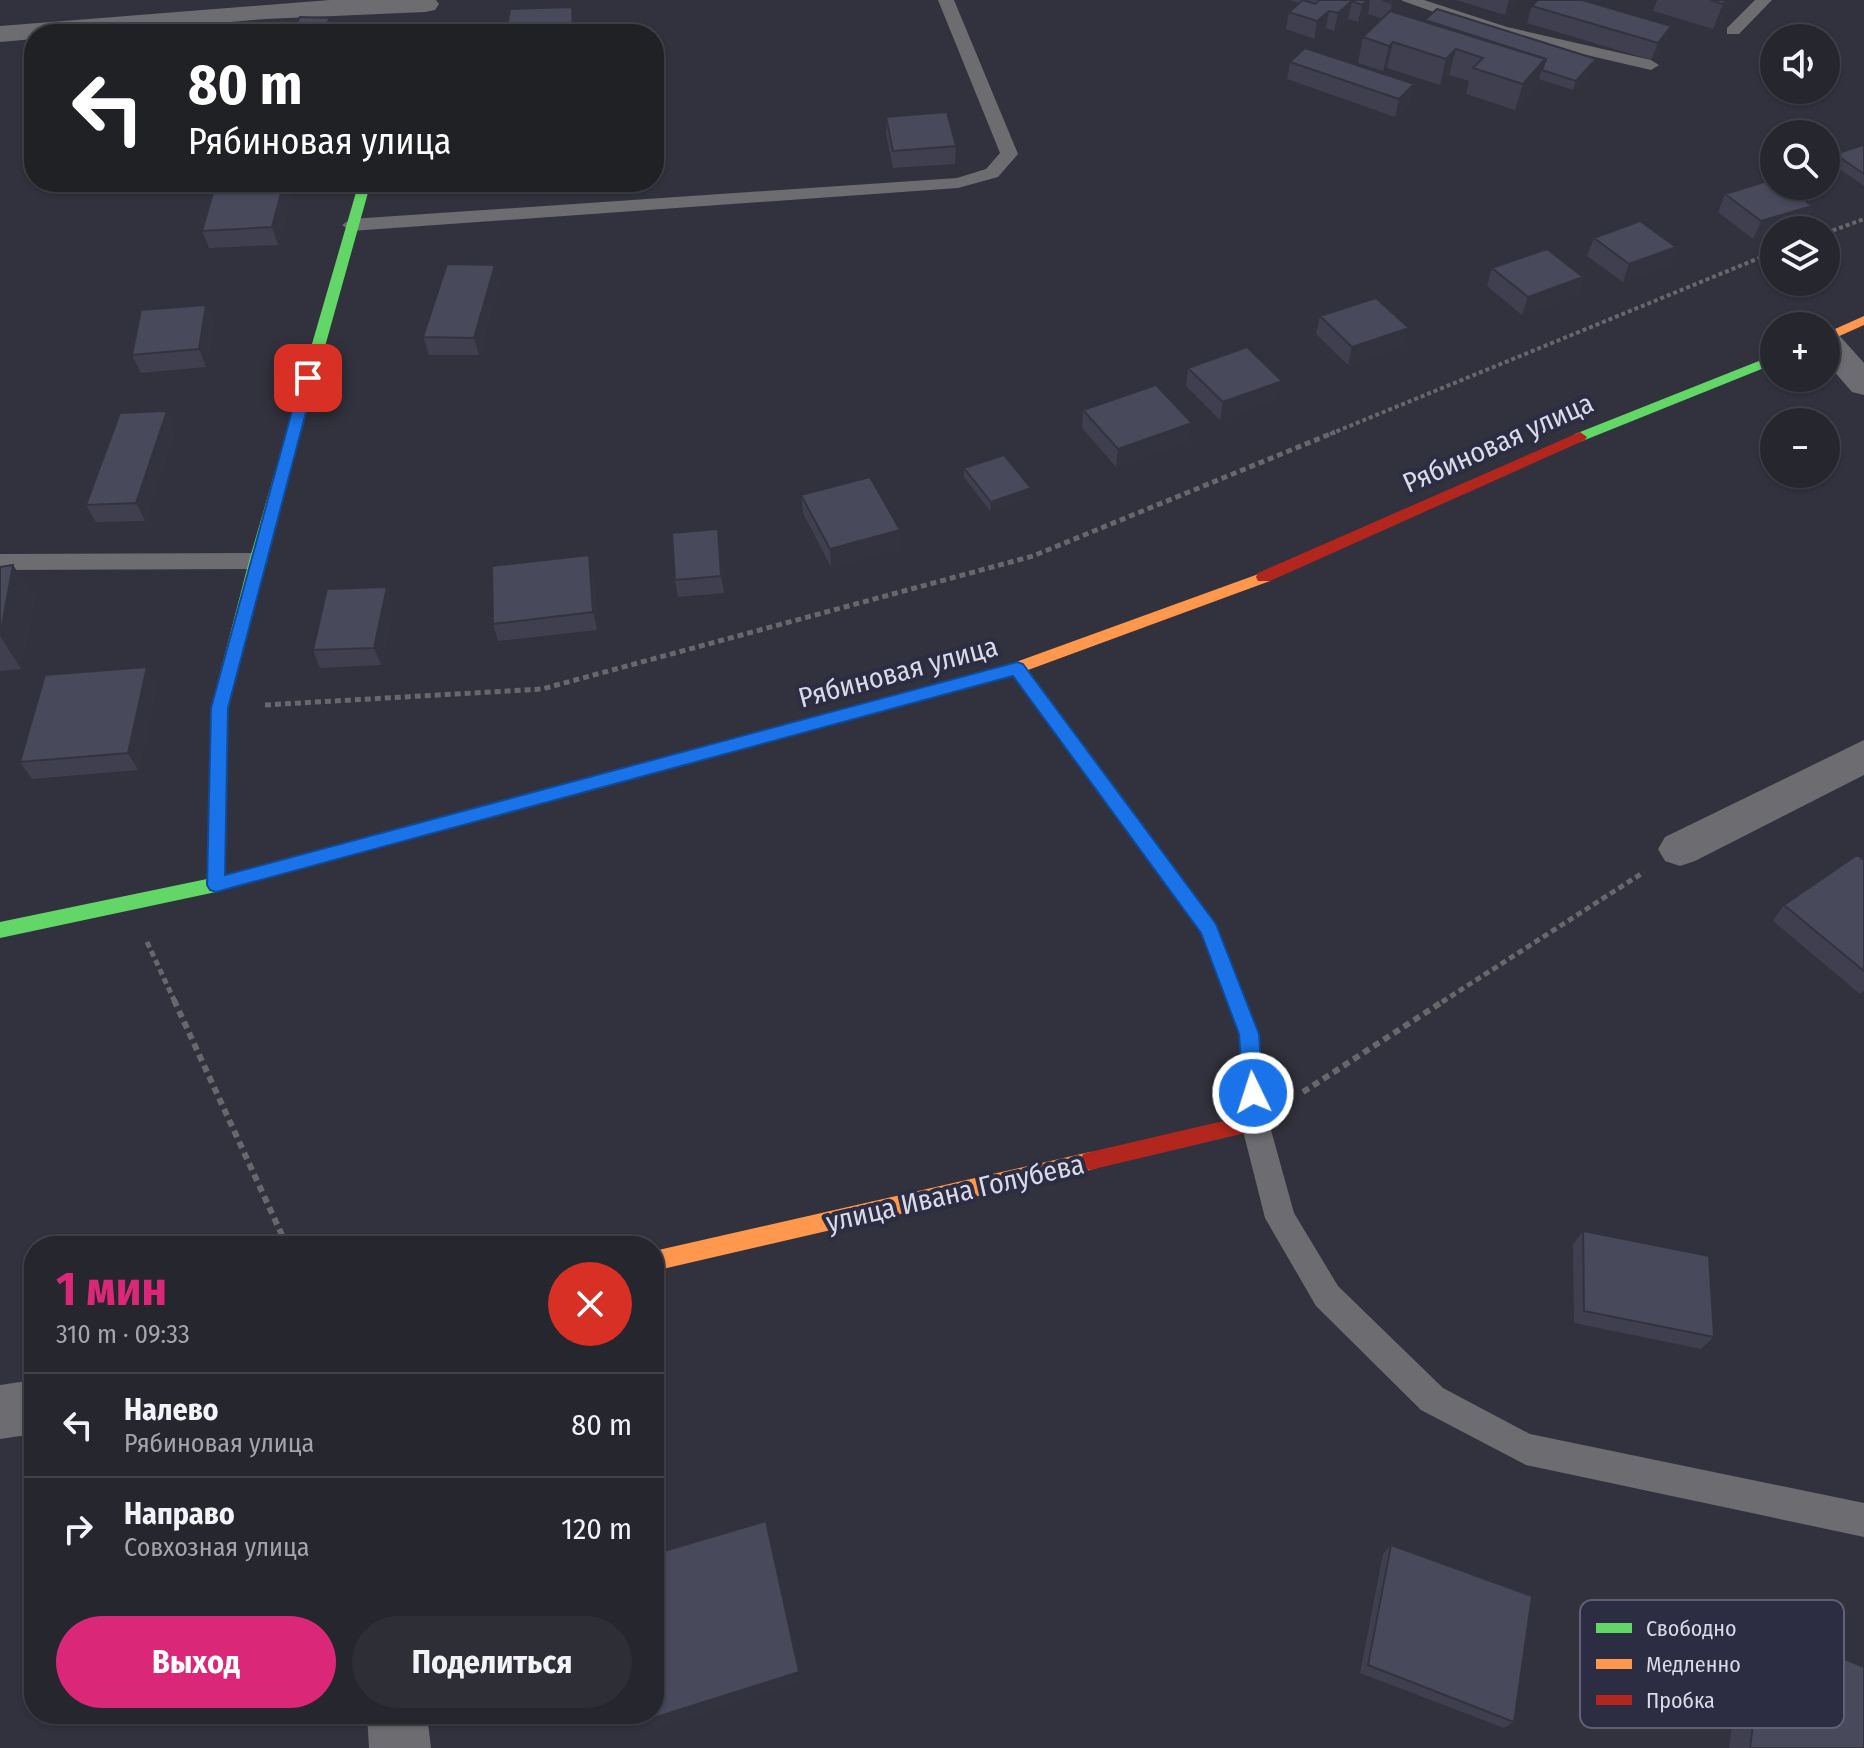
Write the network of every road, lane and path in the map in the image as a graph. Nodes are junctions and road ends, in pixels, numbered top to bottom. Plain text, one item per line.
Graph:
1 (946, 0) edge
2 (1408, 0) edge
3 (1764, 0) edge
4 (426, 2) edge
5 (115, 24) edge
6 (418, 24) edge
7 (1733, 31) dead end
8 (24, 32) edge
9 (0, 34) edge
10 (1651, 65) edge
11 (362, 192) edge
12 (1864, 219) edge
13 (351, 225) junction
14 (1840, 228) edge
15 (1760, 258) edge
16 (1864, 320) edge
17 (1840, 332) edge
18 (1840, 356) edge
19 (1760, 365) edge
20 (1864, 384) edge
21 (257, 561) junction
22 (0, 562) edge
23 (1017, 668) junction
24 (219, 708) junction
25 (1864, 756) edge
26 (1680, 849) joint
27 (216, 885) junction
28 (130, 905) junction
29 (0, 930) edge
30 (1255, 1123) junction
31 (282, 1236) edge
32 (664, 1259) edge
33 (24, 1408) edge
34 (0, 1412) edge
35 (1864, 1520) edge
36 (398, 1724) edge
37 (400, 1748) edge

1 - 13 lane
2 - 10 lane
3 - 7 lane
4 - 5 street
4 - 6 street
8 - 9 street
11 - 13 street
12 - 14 path
13 - 21 street
15 - 24 path
16 - 17 street
18 - 20 street
19 - 23 street, Рябиновая улица
21 - 22 lane
21 - 24 street
23 - 27 street, Рябиновая улица
23 - 30 street
24 - 27 street
25 - 26 street
26 - 30 path
27 - 28 street, Рябиновая улица
28 - 29 street, Рябиновая улица
28 - 31 path
30 - 32 street, улица Ивана Голубева
30 - 35 lane
33 - 34 street
36 - 37 street

